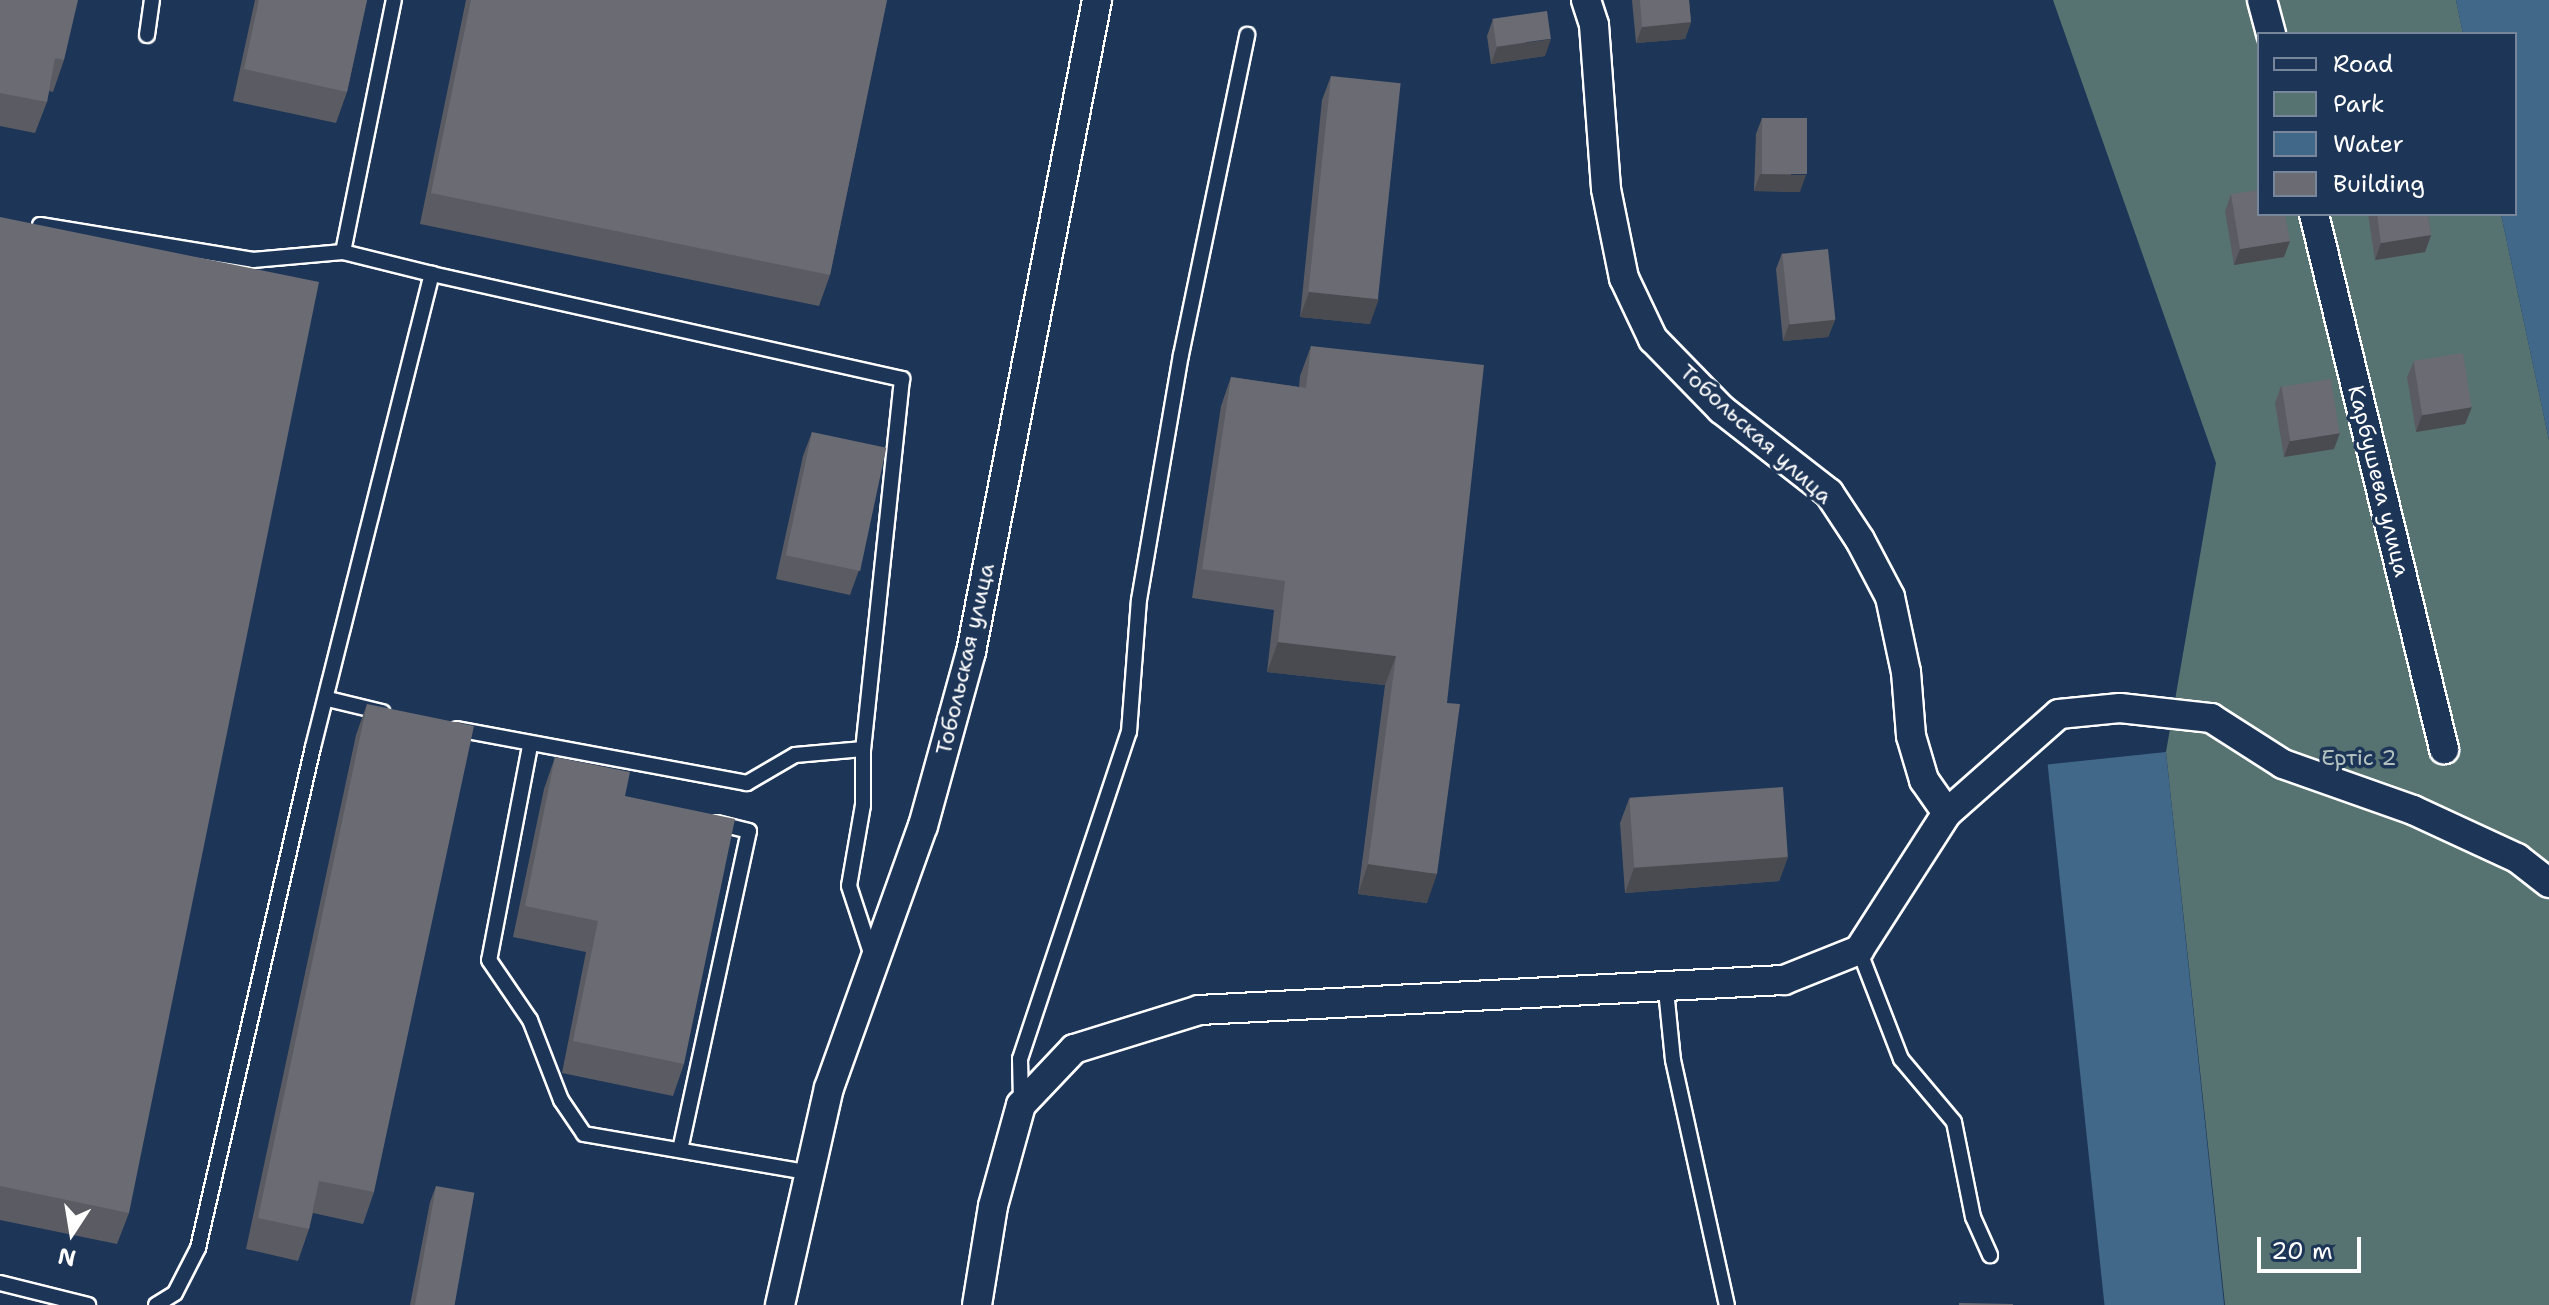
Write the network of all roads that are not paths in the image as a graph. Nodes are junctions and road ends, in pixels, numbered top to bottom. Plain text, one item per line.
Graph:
1 (152, 0) edge
2 (394, 0) edge
3 (1097, 0) edge
4 (1586, 0) edge
5 (2262, 0) edge
6 (2270, 32) edge
7 (147, 35) dead end
8 (1247, 35) dead end
9 (2314, 216) edge
10 (30, 224) edge
11 (343, 252) junction
12 (432, 274) junction
13 (328, 699) junction
14 (406, 717) edge
15 (437, 724) edge
16 (530, 746) junction
17 (863, 749) junction
18 (2444, 749) dead end
19 (1947, 813) junction
20 (694, 818) edge
21 (2549, 883) edge
22 (1859, 950) junction
23 (874, 963) junction
24 (1666, 990) junction
25 (1021, 1105) junction
26 (680, 1150) junction
27 (806, 1172) junction
28 (1990, 1255) dead end
29 (0, 1283) edge
30 (88, 1305) edge
31 (156, 1305) edge
32 (780, 1305) edge
33 (977, 1305) edge
34 (1727, 1305) edge

1 - 7 lane
2 - 11 lane
3 - 23 street, Тобольская улица
4 - 19 street, Тобольская улица
5 - 6 street
8 - 25 lane
9 - 18 street, Карбушева улица
10 - 11 lane
11 - 12 lane
12 - 13 lane
12 - 17 lane
13 - 14 lane
13 - 31 lane
15 - 16 lane
16 - 17 lane
16 - 26 lane
17 - 23 lane
19 - 21 street
19 - 22 street
20 - 26 lane
22 - 24 street
22 - 28 lane
23 - 27 street, Тобольская улица
24 - 25 street
24 - 34 lane
25 - 33 street
26 - 27 lane
27 - 32 street, Тобольская улица
29 - 30 lane

